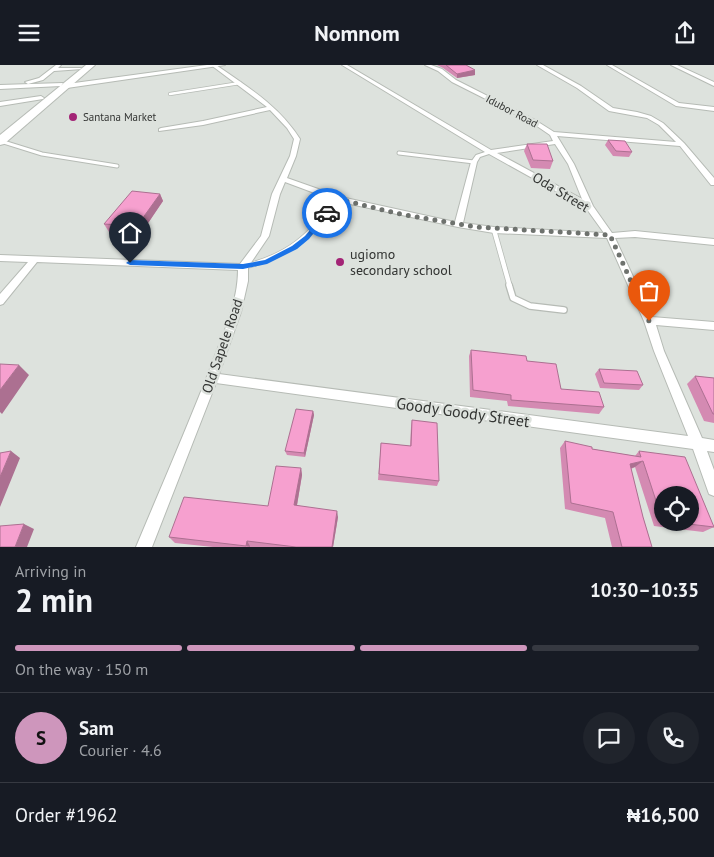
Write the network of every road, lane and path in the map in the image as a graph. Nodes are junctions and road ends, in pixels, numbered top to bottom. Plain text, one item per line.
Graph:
1 (59, 65) edge
2 (92, 65) edge
3 (216, 65) edge
4 (344, 65) edge
5 (427, 65) edge
6 (540, 65) edge
7 (608, 65) edge
8 (673, 65) edge
9 (83, 67) edge
10 (53, 69) junction
11 (240, 83) junction
12 (714, 84) edge
13 (0, 85) edge
14 (64, 85) junction
15 (170, 94) dead end
16 (41, 99) junction
17 (0, 104) edge
18 (270, 108) junction
19 (714, 109) edge
20 (161, 130) dead end
21 (0, 131) edge
22 (552, 134) junction
23 (0, 141) edge
24 (558, 142) junction
25 (682, 144) junction
26 (490, 152) junction
27 (399, 153) dead end
28 (474, 162) junction
29 (117, 166) dead end
30 (282, 179) junction
31 (714, 183) edge
32 (338, 199) junction
33 (589, 206) junction
34 (458, 225) junction
35 (494, 230) junction
36 (610, 235) junction
37 (714, 242) edge
38 (0, 258) edge
39 (35, 259) junction
40 (243, 267) junction
41 (0, 301) edge
42 (564, 310) dead end
43 (649, 321) junction
44 (714, 326) edge
45 (212, 378) junction
46 (698, 444) junction
47 (714, 446) edge
48 (714, 489) edge
49 (144, 547) edge

1 - 10 street
2 - 14 highway
3 - 11 street, Old Sapele Road
3 - 14 street
4 - 26 street, Oda Street
5 - 22 street, Idubor Road
6 - 25 street
7 - 19 street
8 - 12 street
9 - 10 street
9 - 14 highway
10 - 13 street
11 - 15 lane
11 - 18 street, Old Sapele Road
13 - 14 street
14 - 16 highway
14 - 23 highway
16 - 17 street
16 - 21 highway
18 - 20 street
18 - 30 street, Old Sapele Road
22 - 24 street, Idubor Road
22 - 25 street
23 - 29 lane
24 - 26 street
24 - 33 street, Idubor Road
25 - 31 street
26 - 28 street
26 - 33 street, Oda Street
27 - 28 lane
28 - 34 street
30 - 32 street
30 - 40 street, Old Sapele Road
32 - 34 street
32 - 40 lane
33 - 36 street, Oda Street
34 - 35 street
35 - 36 street
35 - 42 lane
36 - 37 street
36 - 43 street, Oda Street
38 - 39 street
39 - 40 street
39 - 41 street
40 - 45 street, Old Sapele Road
43 - 44 street
43 - 46 street, Oda Street
45 - 46 street, Goody Goody Street
45 - 49 street, Old Sapele Road
46 - 47 street, Goody Goody Street
46 - 48 street, Oda Street

